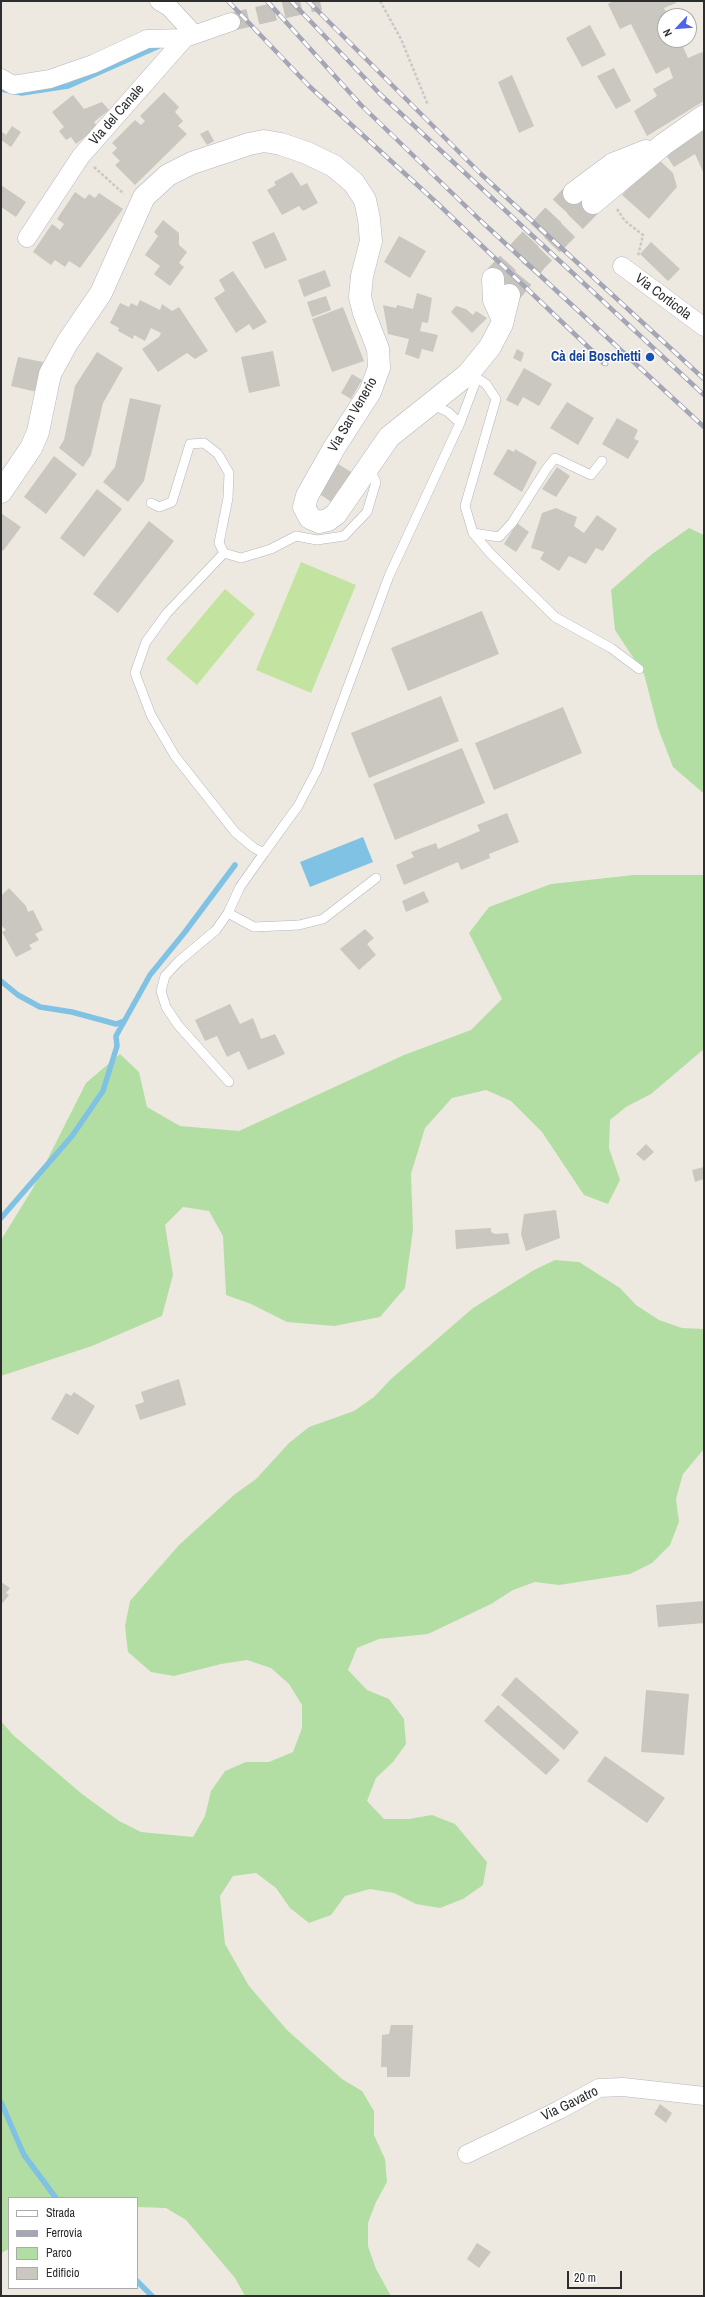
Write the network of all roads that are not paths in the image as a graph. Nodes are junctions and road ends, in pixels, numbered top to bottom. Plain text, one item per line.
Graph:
1 (164, 3) edge
2 (231, 22) tunnel mouth
3 (190, 36) junction
4 (1, 78) edge
5 (704, 116) edge
6 (664, 144) junction
7 (574, 193) tunnel mouth
8 (593, 203) tunnel mouth
9 (27, 238) dead end
10 (626, 269) road end
11 (493, 279) tunnel mouth
12 (509, 295) tunnel mouth
13 (503, 320) junction
14 (704, 327) edge
15 (472, 376) junction
16 (431, 404) junction
17 (460, 423) junction
18 (602, 462) dead end
19 (368, 466) junction
20 (1, 492) edge
21 (151, 503) dead end
22 (473, 533) junction
23 (224, 553) junction
24 (639, 669) dead end
25 (264, 853) junction
26 (376, 878) dead end
27 (228, 913) junction
28 (229, 1082) dead end
29 (704, 2096) edge
30 (467, 2154) dead end

1 - 3 street
2 - 3 street
3 - 4 street
3 - 9 street, Via del Canale
5 - 6 street
6 - 7 street
6 - 8 street
10 - 14 street, Via Corticola
11 - 13 street
12 - 13 street, Via San Venerio
13 - 15 street, Via San Venerio
15 - 16 street, Via San Venerio
15 - 17 lane
15 - 22 lane
16 - 17 lane
16 - 19 street, Via San Venerio
17 - 25 lane
18 - 22 lane
19 - 20 street, Via San Venerio
19 - 23 lane
21 - 23 lane
22 - 24 lane
23 - 25 lane
25 - 27 lane
26 - 27 lane
27 - 28 lane
29 - 30 street, Via Gavatro

